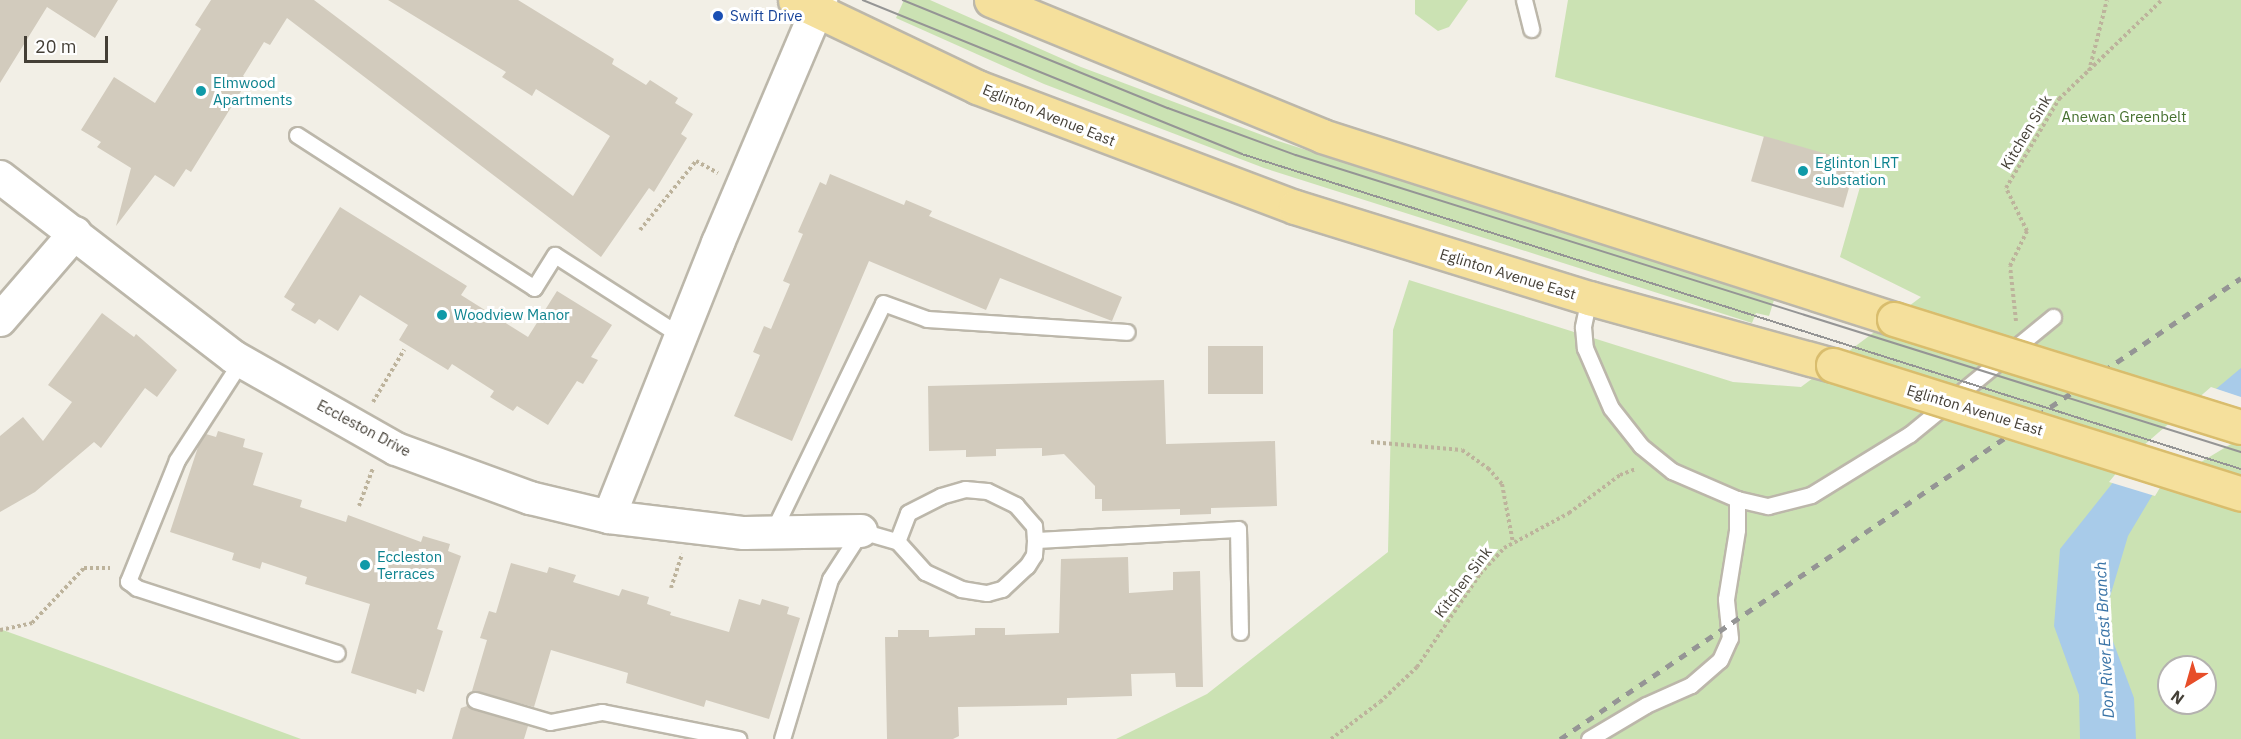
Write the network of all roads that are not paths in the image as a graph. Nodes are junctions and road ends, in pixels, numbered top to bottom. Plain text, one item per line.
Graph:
1 (991, 0) edge
2 (1524, 0) edge
3 (811, 4) edge
4 (1531, 29) dead end
5 (297, 135) dead end
6 (0, 177) edge
7 (75, 233) junction
8 (1589, 298) junction
9 (2053, 317) dead end
10 (0, 320) edge
11 (1127, 332) dead end
12 (681, 336) junction
13 (241, 361) junction
14 (2241, 427) edge
15 (2241, 494) edge
16 (1737, 499) junction
17 (609, 517) junction
18 (861, 531) junction
19 (772, 533) junction
20 (1035, 540) junction
21 (897, 541) junction
22 (1240, 632) dead end
23 (337, 653) dead end
24 (475, 700) dead end
25 (738, 739) edge
26 (782, 739) edge
27 (1589, 739) edge

1 - 14 main road, bridge
2 - 4 lane
3 - 8 main road, Eglinton Avenue East
3 - 12 street
5 - 12 lane
6 - 7 street, Eccleston Drive
7 - 10 street
7 - 13 street, Eccleston Drive
8 - 15 main road, Eglinton Avenue East, bridge
8 - 16 lane
9 - 16 lane
11 - 19 lane
12 - 17 street
13 - 17 street, Eccleston Drive
13 - 23 lane
16 - 27 lane
17 - 19 street, Eccleston Drive
18 - 19 street, Eccleston Drive
18 - 21 lane
18 - 26 lane
20 - 21 lane
20 - 21 lane
20 - 22 lane
24 - 25 lane

